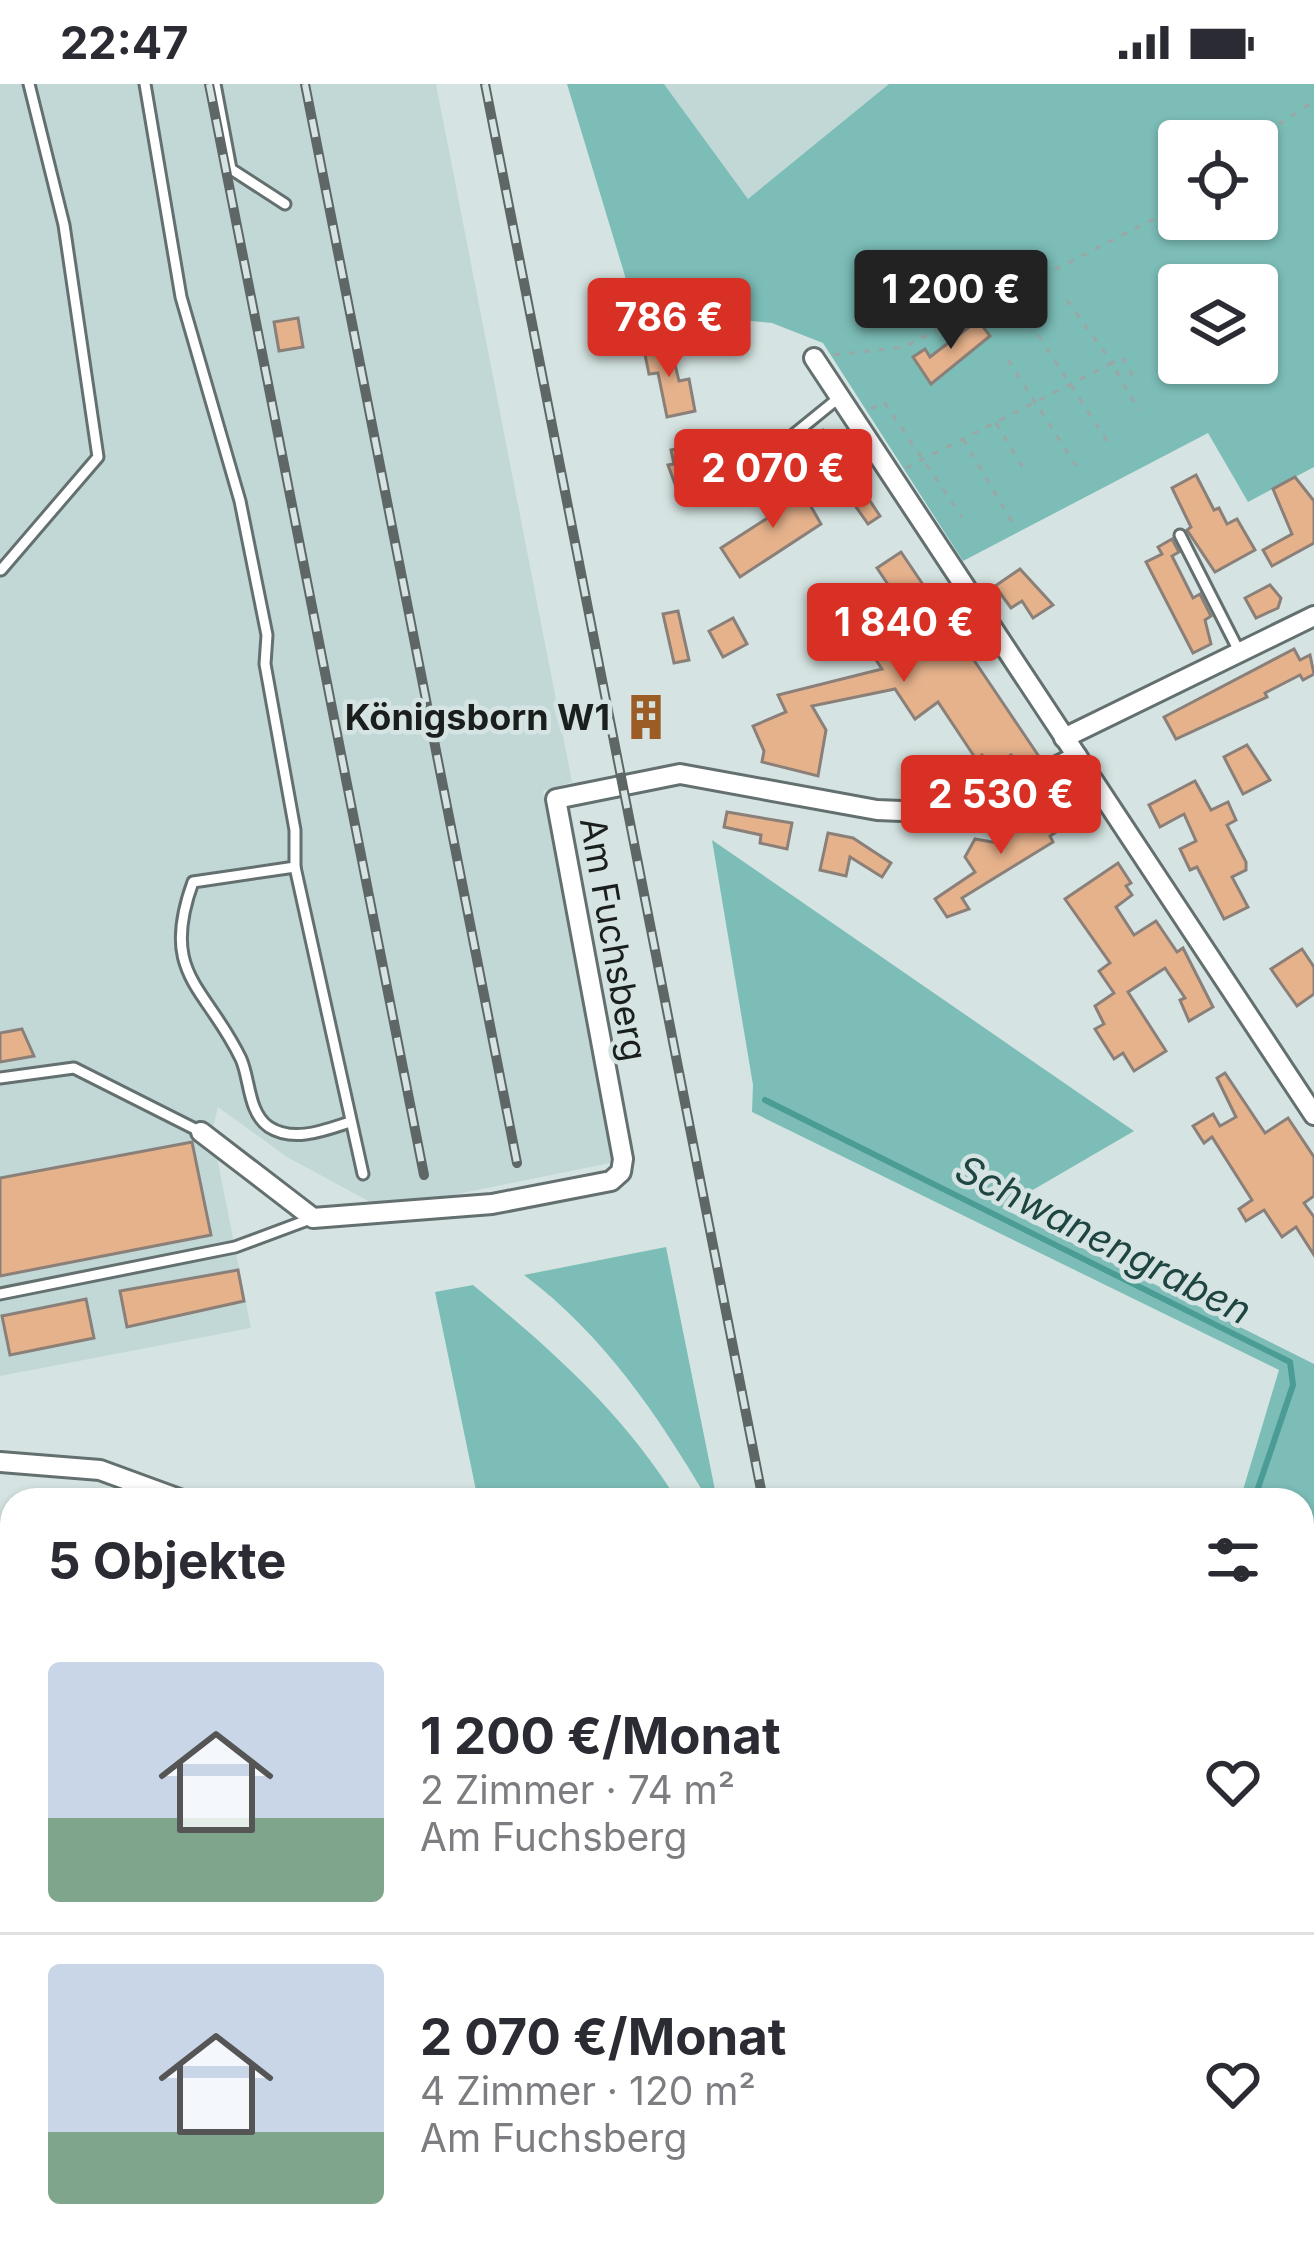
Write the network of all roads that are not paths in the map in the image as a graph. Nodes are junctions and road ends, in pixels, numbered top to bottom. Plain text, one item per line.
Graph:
1 (29, 84) edge
2 (145, 84) edge
3 (215, 84) edge
4 (285, 204) dead end
5 (814, 358) road end
6 (841, 396) junction
7 (710, 485) dead end
8 (1180, 535) dead end
9 (1, 570) edge
10 (1314, 616) edge
11 (1240, 655) junction
12 (1064, 738) junction
13 (1077, 756) junction
14 (295, 867) junction
15 (0, 1078) edge
16 (1314, 1114) edge
17 (350, 1122) junction
18 (200, 1132) joint
19 (363, 1174) dead end
20 (313, 1218) junction
21 (0, 1294) edge
22 (0, 1462) edge
23 (149, 1488) edge

1 - 9 lane
2 - 14 lane
3 - 4 lane
5 - 6 street
6 - 7 lane
6 - 12 street
8 - 11 lane
10 - 11 street
11 - 12 street
12 - 13 street
13 - 16 street
13 - 20 street, Am Fuchsberg
14 - 17 lane
14 - 17 lane
15 - 18 lane
17 - 19 lane
18 - 20 street
20 - 21 lane
22 - 23 street

